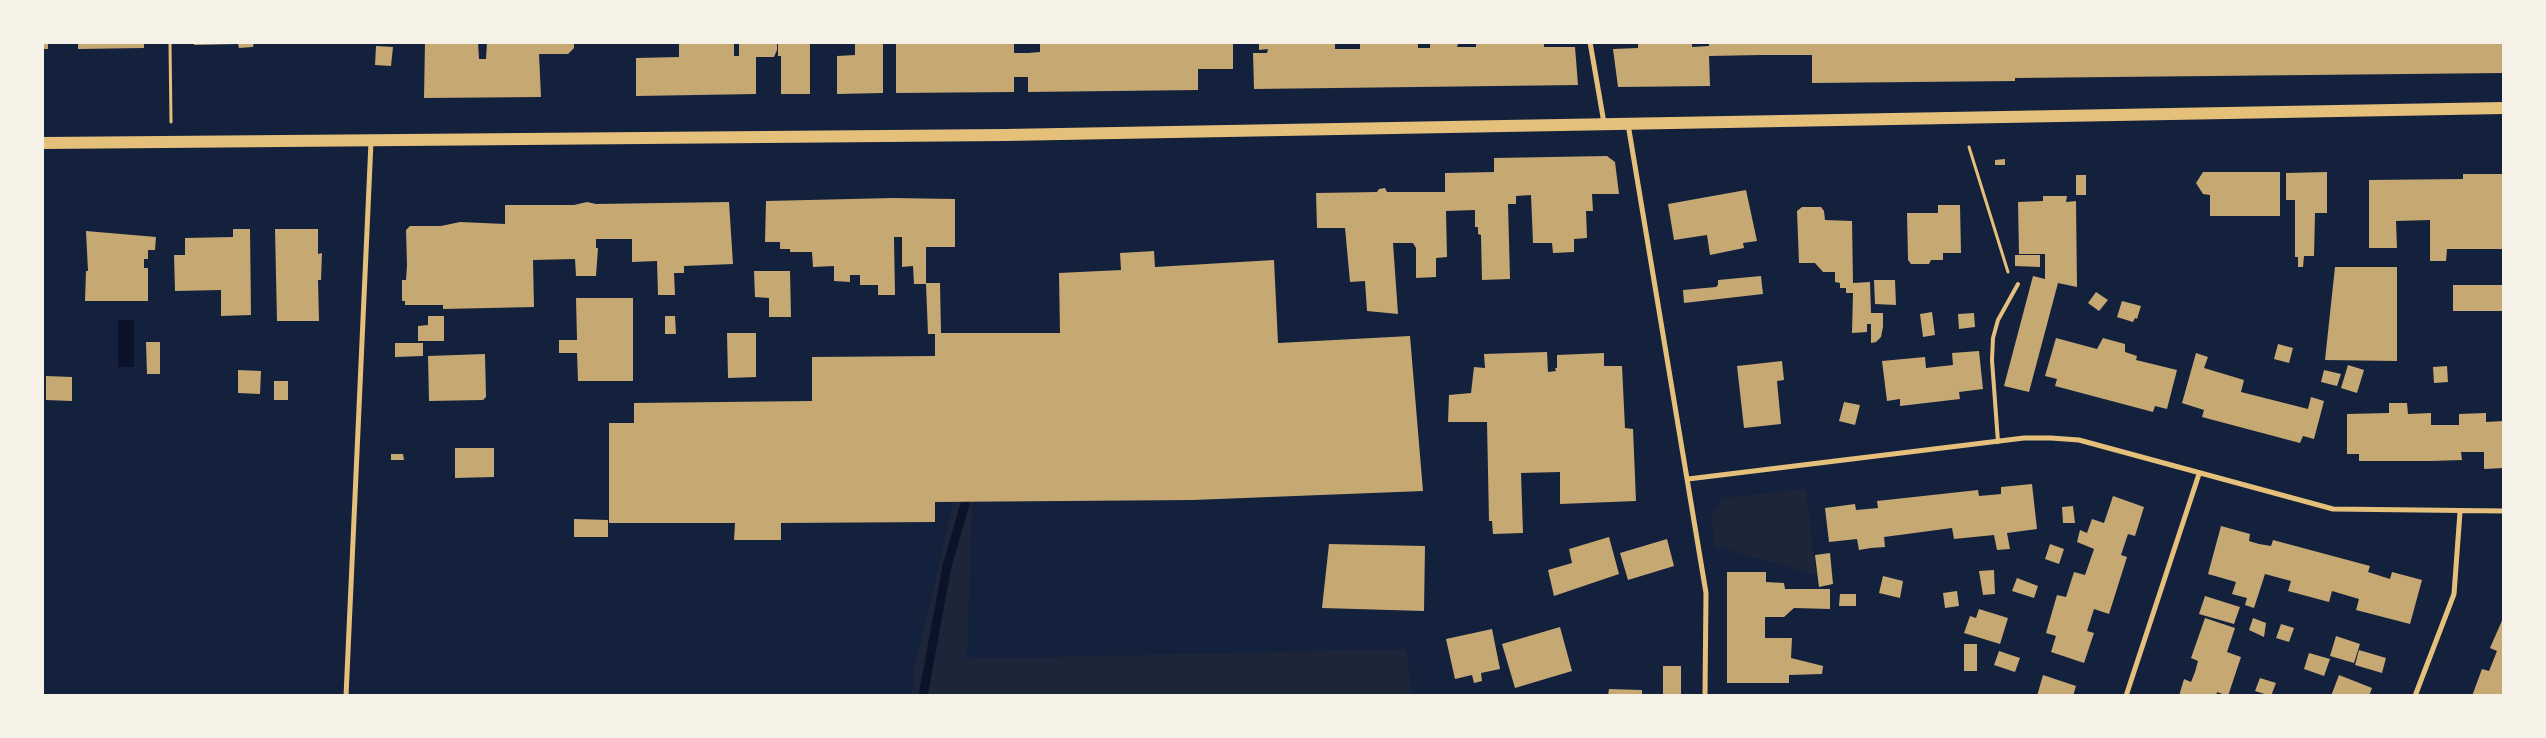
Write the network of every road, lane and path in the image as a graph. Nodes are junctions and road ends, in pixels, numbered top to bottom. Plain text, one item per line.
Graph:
1 (170, 42) edge
2 (1590, 42) edge
3 (2504, 108) edge
4 (1628, 123) junction
5 (1604, 124) junction
6 (371, 139) junction
7 (172, 141) junction
8 (42, 142) edge
9 (1969, 147) dead end
10 (2018, 284) joint
11 (1998, 442) junction
12 (2198, 474) junction
13 (1688, 479) junction
14 (2504, 511) edge
15 (2460, 512) junction
16 (346, 696) edge
17 (1705, 696) edge
18 (2126, 696) edge
19 (2415, 696) edge

1 - 7 path
2 - 5 street
3 - 4 main road
4 - 5 main road
4 - 13 street
5 - 6 main road
6 - 7 main road
6 - 16 street
7 - 8 main road
9 - 10 path
10 - 11 lane
11 - 12 street
11 - 13 street
12 - 15 street
12 - 18 street
13 - 17 street
14 - 15 street
15 - 19 street

